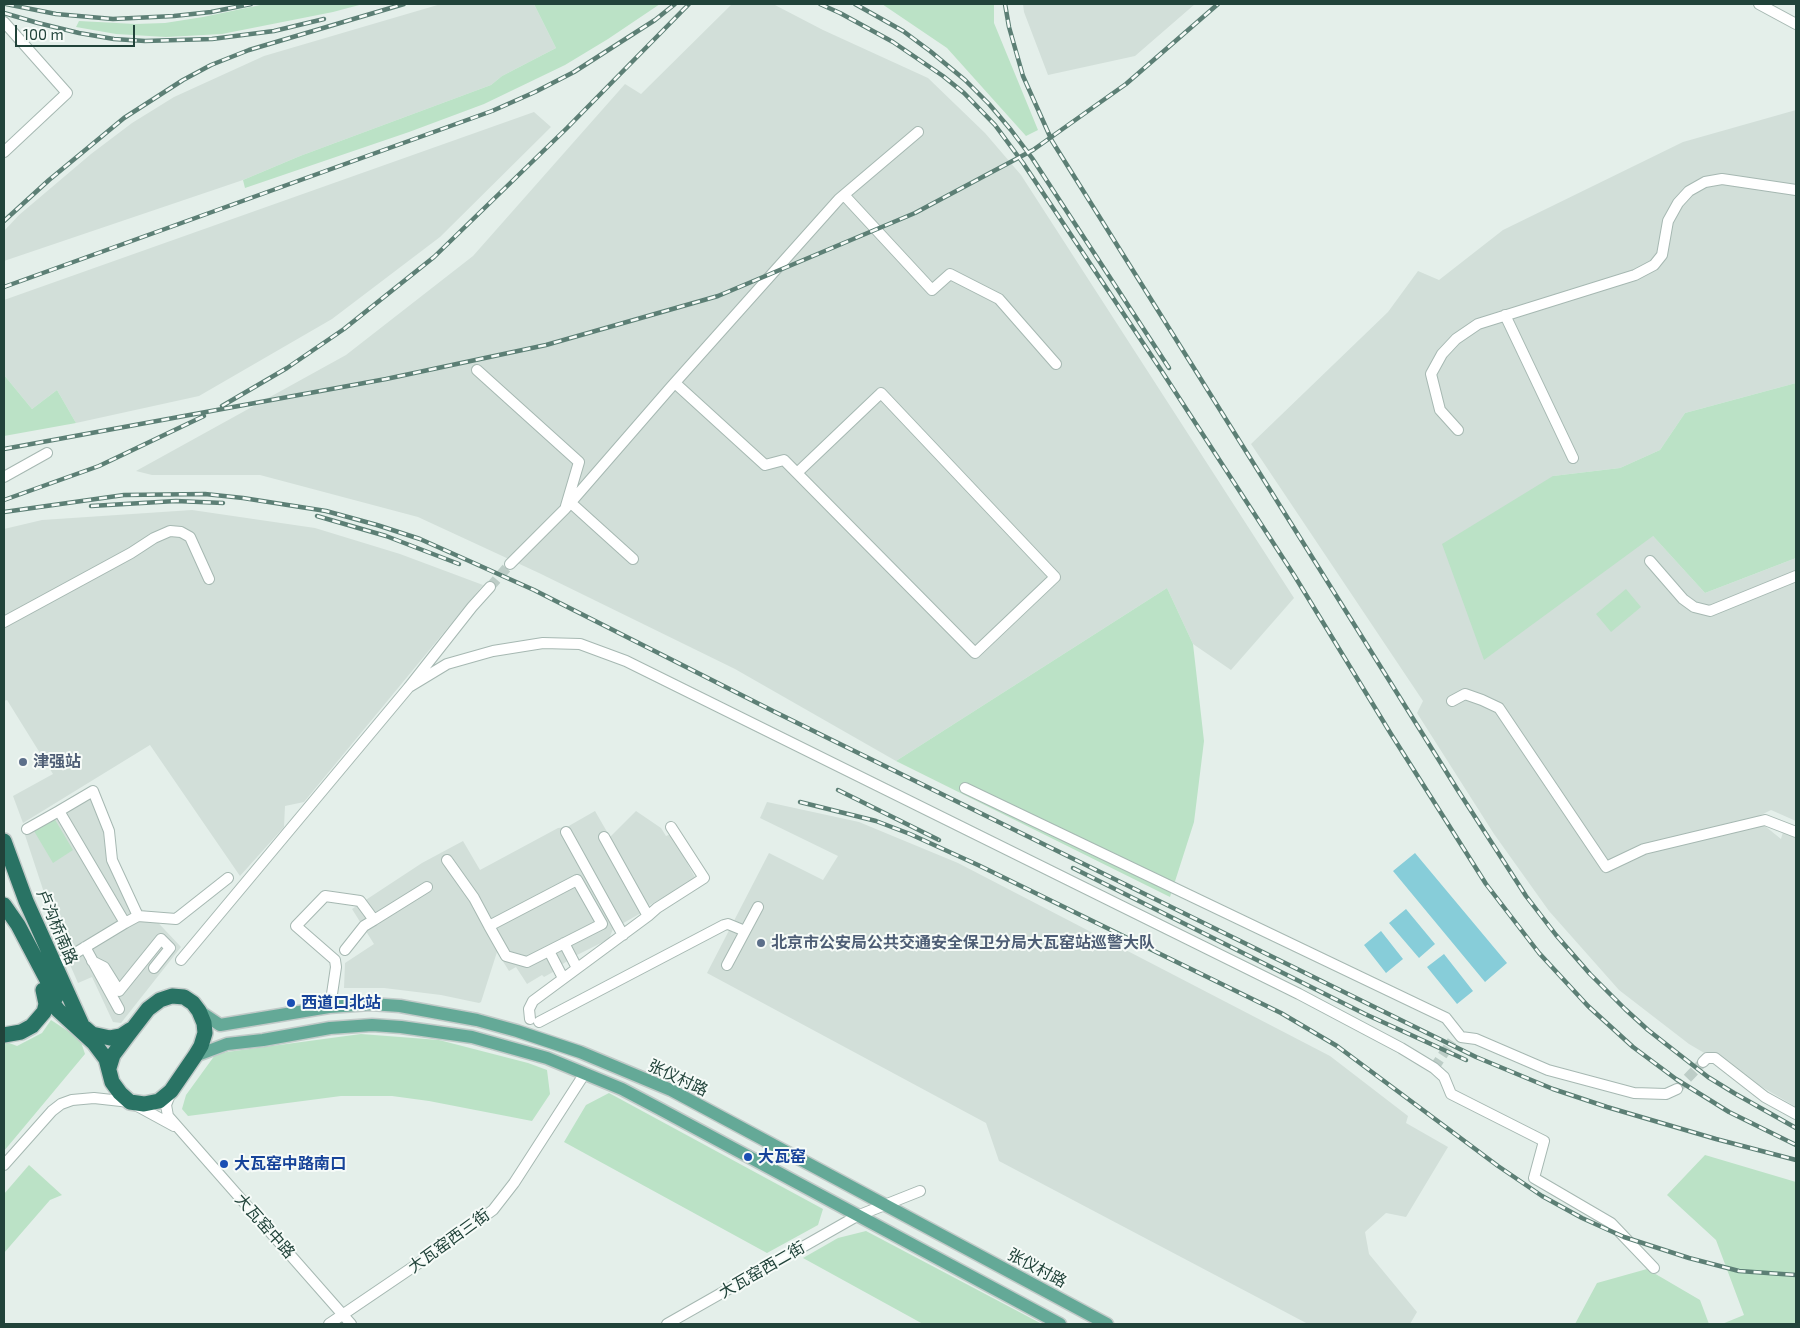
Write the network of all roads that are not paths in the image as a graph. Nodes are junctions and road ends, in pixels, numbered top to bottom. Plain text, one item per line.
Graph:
1 (1759, 4) edge
2 (4, 22) edge
3 (1796, 24) edge
4 (918, 132) dead end
5 (4, 152) edge
6 (1796, 190) edge
7 (844, 195) junction
8 (1505, 315) junction
9 (1056, 364) dead end
10 (477, 370) dead end
11 (676, 383) junction
12 (1458, 430) dead end
13 (47, 453) dead end
14 (1574, 458) dead end
15 (798, 474) junction
16 (4, 477) edge
17 (568, 506) junction
18 (633, 559) dead end
19 (1650, 561) dead end
20 (510, 564) tunnel mouth
21 (1796, 576) edge
22 (210, 578) dead end
23 (490, 587) tunnel mouth
24 (4, 622) edge
25 (409, 687) junction
26 (1452, 701) dead end
27 (965, 788) dead end
28 (59, 811) junction
29 (671, 827) dead end
30 (28, 829) dead end
31 (566, 832) dead end
32 (1796, 832) edge
33 (604, 837) dead end
34 (4, 841) edge
35 (447, 860) dead end
36 (228, 878) dead end
37 (427, 887) dead end
38 (4, 904) edge
39 (758, 906) dead end
40 (4, 915) edge
41 (138, 916) junction
42 (648, 916) junction
43 (374, 920) junction
44 (125, 923) junction
45 (489, 926) junction
46 (744, 931) junction
47 (623, 934) junction
48 (564, 943) junction
49 (85, 947) junction
50 (345, 950) dead end
51 (549, 951) junction
52 (181, 960) dead end
53 (92, 961) junction
54 (727, 964) dead end
55 (54, 966) junction
56 (154, 968) dead end
57 (577, 968) junction
58 (563, 978) junction
59 (42, 990) junction
60 (332, 994) dead end
61 (119, 1009) dead end
62 (199, 1011) junction
63 (87, 1030) junction
64 (132, 1030) junction
65 (4, 1035) edge
66 (195, 1056) junction
67 (1703, 1062) dead end
68 (109, 1068) junction
69 (585, 1073) junction
70 (1677, 1089) tunnel mouth
71 (171, 1091) junction
72 (130, 1102) junction
73 (1796, 1114) edge
74 (179, 1129) junction
75 (4, 1166) edge
76 (920, 1191) dead end
77 (886, 1206) junction
78 (857, 1216) junction
79 (1654, 1268) dead end
80 (344, 1315) junction
81 (329, 1324) edge
82 (351, 1324) edge
83 (667, 1324) edge
84 (1060, 1324) edge
85 (1107, 1324) edge

1 - 3 street
2 - 5 street
4 - 7 street
6 - 8 street
7 - 9 street
7 - 11 street
8 - 12 street
8 - 14 street
10 - 17 street
11 - 15 street
11 - 17 street
13 - 16 street
15 - 15 street
17 - 18 street
17 - 20 street
19 - 21 street
22 - 24 street
23 - 25 street
25 - 52 street
25 - 79 street
26 - 32 street
27 - 70 street
28 - 30 street
28 - 41 street
28 - 44 street
29 - 42 street
31 - 47 street
33 - 42 street
34 - 55 highway, 卢沟桥南路
35 - 45 street
36 - 41 street
37 - 43 street
38 - 63 highway
39 - 46 street
40 - 59 highway
41 - 44 street
42 - 47 street
43 - 50 street
43 - 60 street
44 - 49 street
45 - 48 street
45 - 51 street
46 - 54 street
46 - 58 street
47 - 57 street
48 - 51 street
48 - 57 street
49 - 53 street
49 - 55 street
51 - 58 street
53 - 56 street
53 - 61 street
55 - 63 highway, 卢沟桥南路
57 - 58 street
59 - 65 highway
59 - 68 highway
62 - 64 highway
62 - 66 highway
62 - 77 main road, 张仪村路
63 - 64 highway
64 - 68 highway
66 - 69 main road
66 - 71 highway
67 - 73 street
68 - 72 highway
69 - 78 main road
69 - 80 street, 大瓦窑西三街
71 - 72 highway
71 - 74 street, 大瓦窑中路
72 - 74 street, 大瓦窑中路
72 - 75 street
74 - 80 street, 大瓦窑中路
76 - 77 street, 大瓦窑西二街
77 - 78 street, 大瓦窑西二街
77 - 85 main road, 张仪村路
78 - 83 street, 大瓦窑西二街
78 - 84 main road
80 - 81 street, 大瓦窑西三街
80 - 82 street, 大瓦窑中路

